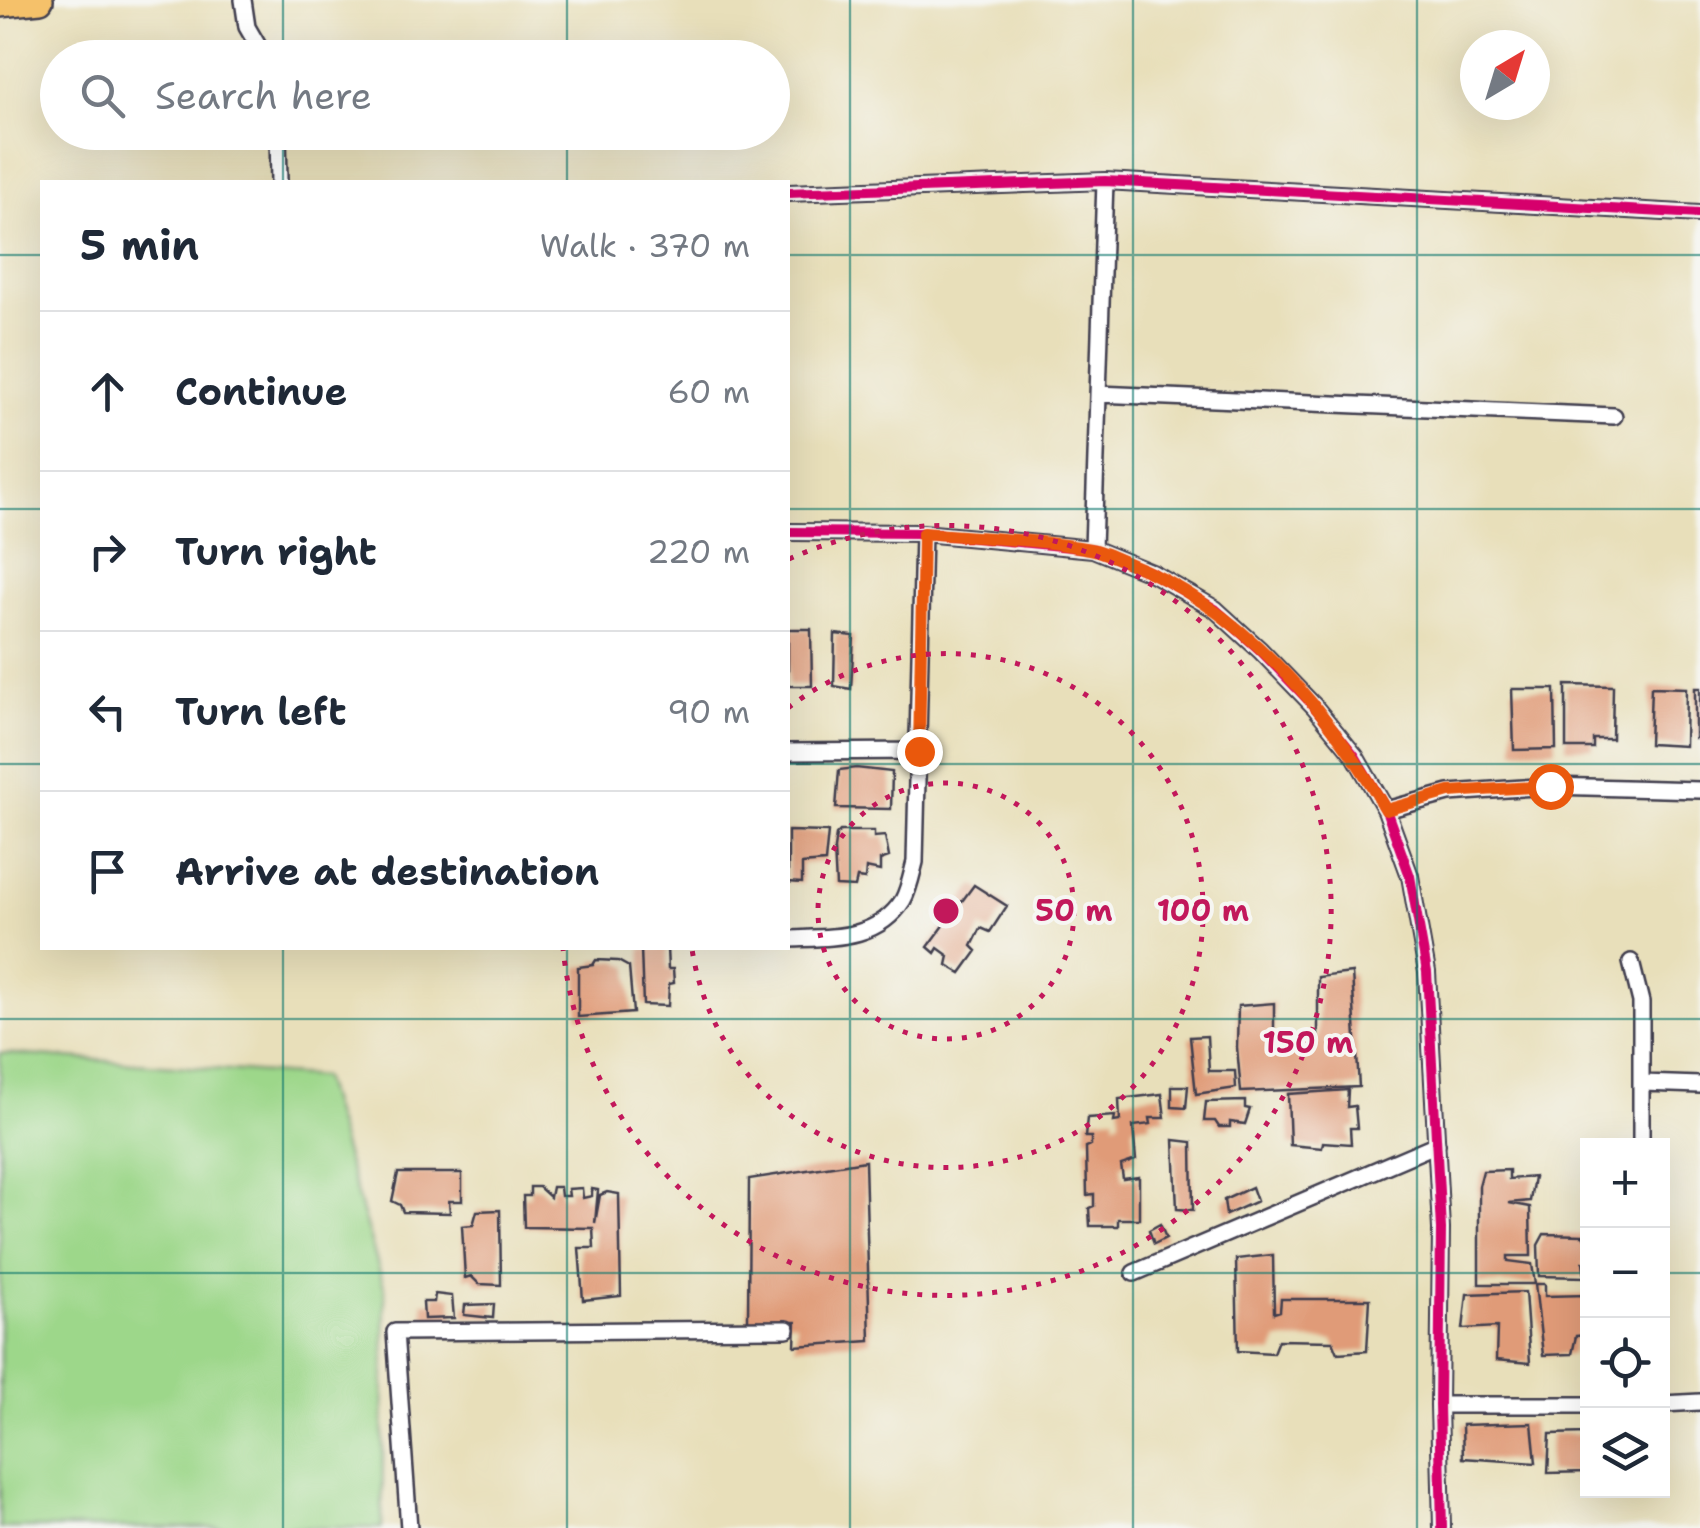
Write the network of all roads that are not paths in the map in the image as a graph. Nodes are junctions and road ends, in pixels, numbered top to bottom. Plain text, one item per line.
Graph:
1 (40, 0) edge
2 (243, 0) edge
3 (0, 4) edge
4 (255, 40) edge
5 (278, 150) edge
6 (279, 180) edge
7 (1105, 181) junction
8 (790, 193) edge
9 (1700, 214) edge
10 (1098, 394) junction
11 (1614, 416) dead end
12 (790, 532) edge
13 (923, 533) junction
14 (1093, 549) junction
15 (919, 751) junction
16 (790, 752) edge
17 (1700, 790) edge
18 (1386, 810) junction
19 (790, 939) edge
20 (1631, 962) dead end
21 (1643, 1082) junction
22 (1700, 1086) edge
23 (1642, 1138) edge
24 (1437, 1144) junction
25 (1134, 1273) dead end
26 (788, 1329) dead end
27 (1700, 1402) edge
28 (1670, 1404) edge
29 (1439, 1405) junction
30 (1580, 1405) edge
31 (409, 1528) edge
32 (1442, 1528) edge

1 - 3 main road
2 - 4 street
5 - 6 street
7 - 8 street
7 - 9 street
7 - 10 street
10 - 11 street
10 - 14 street
12 - 13 street
13 - 14 street
13 - 15 street
14 - 18 street
15 - 16 street
15 - 19 street
17 - 18 street
18 - 24 street
20 - 21 street
21 - 22 street
21 - 23 street
24 - 25 street
24 - 29 street
26 - 31 street
27 - 28 street
29 - 30 street
29 - 32 street

